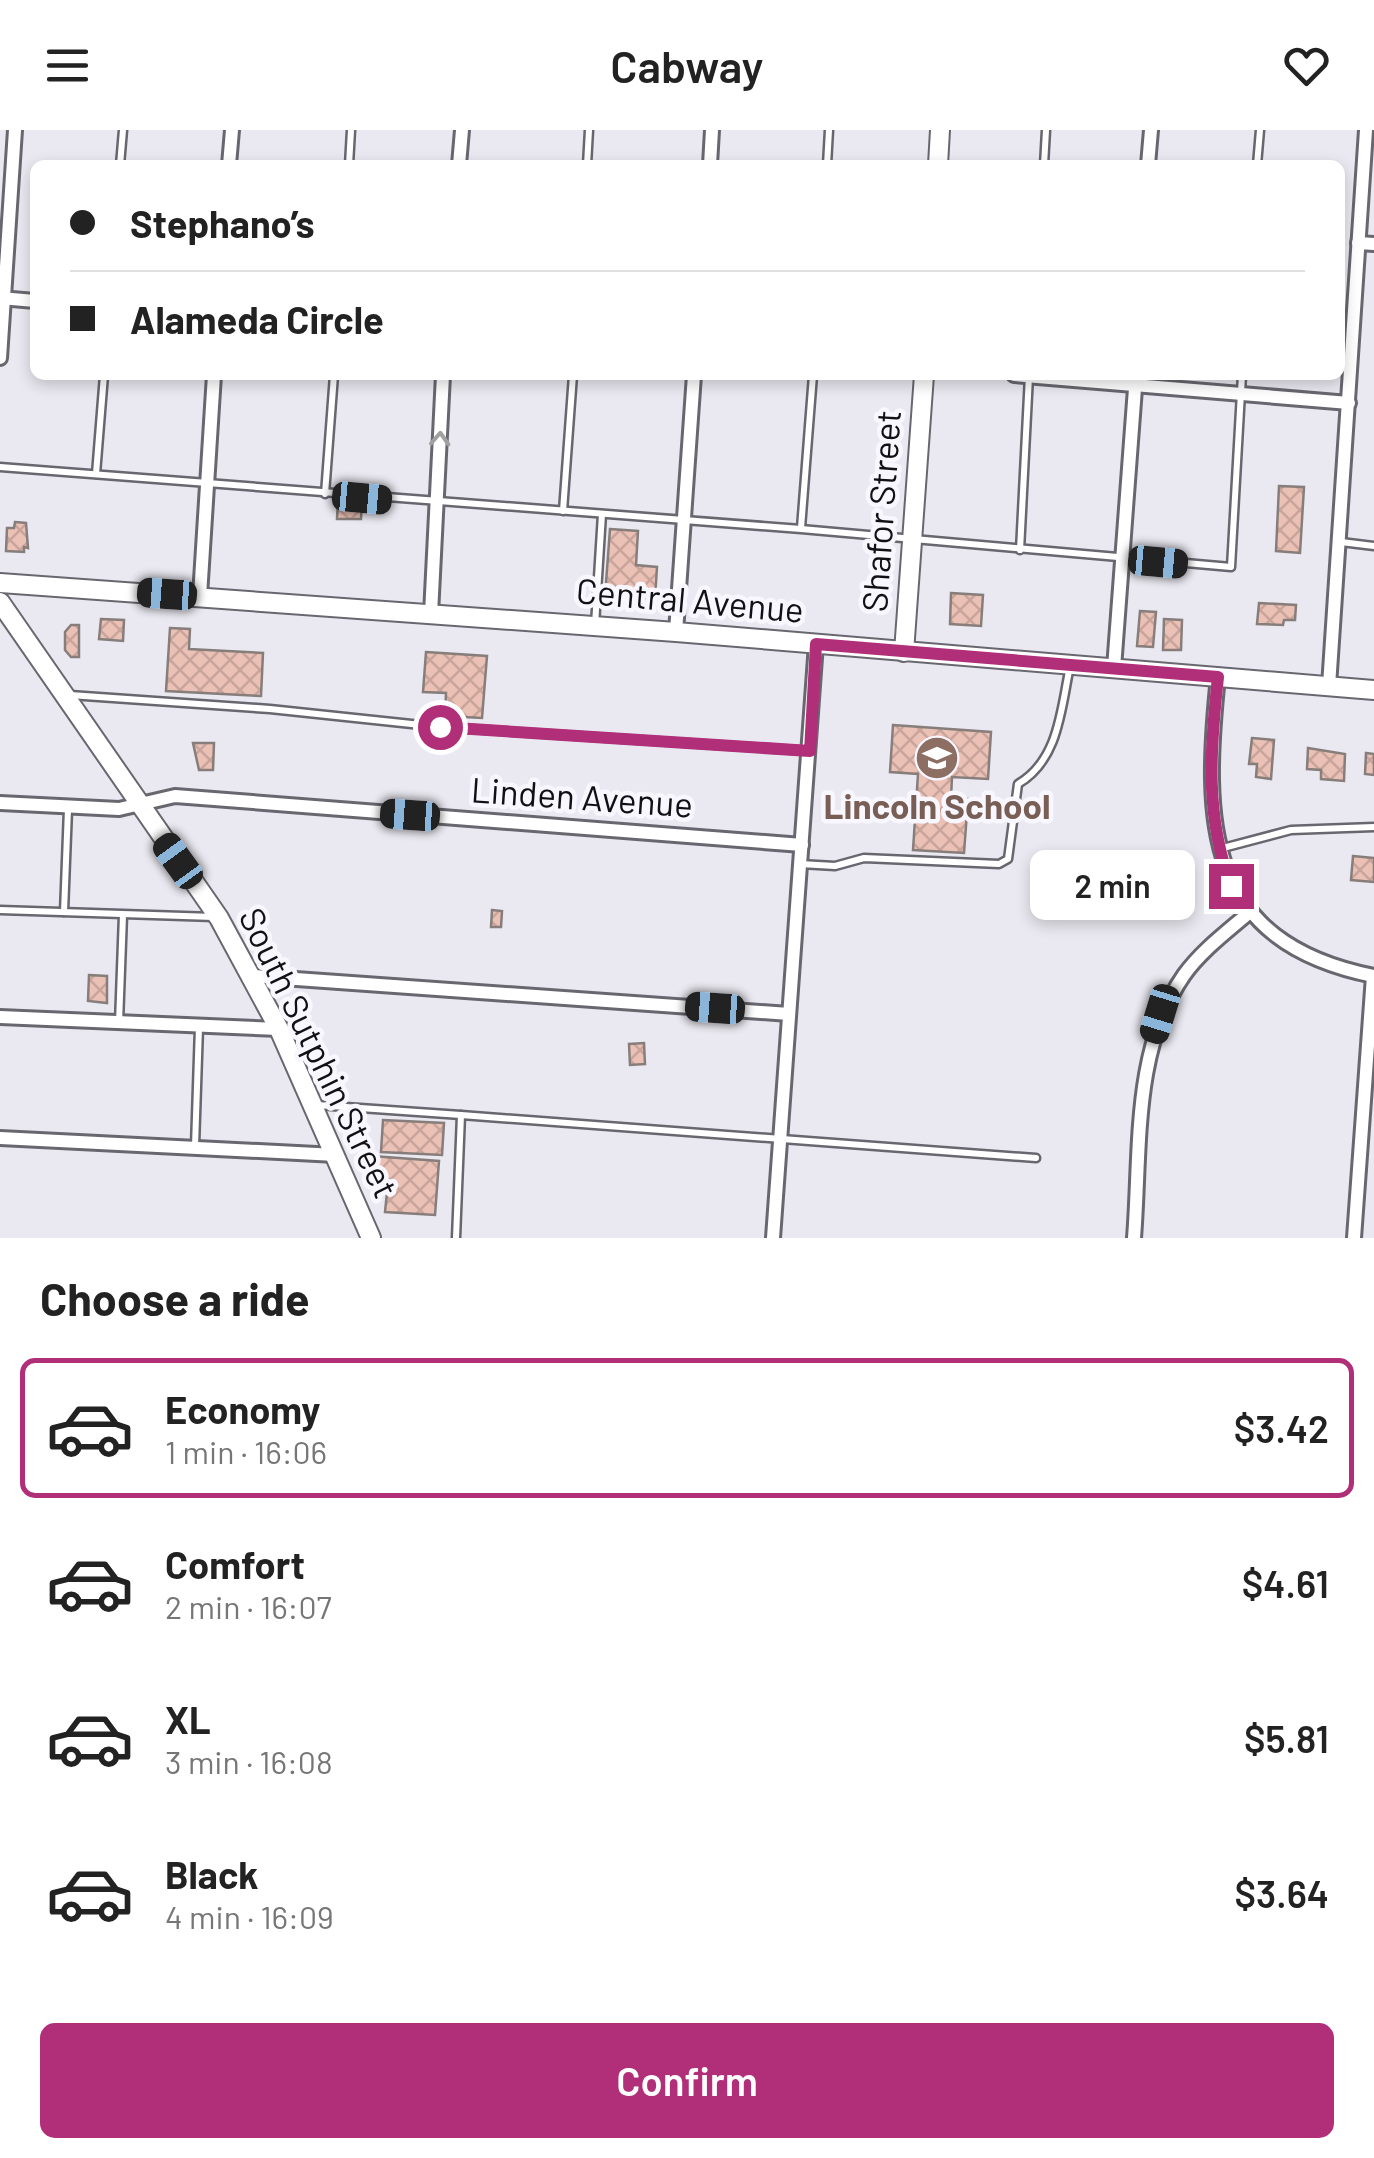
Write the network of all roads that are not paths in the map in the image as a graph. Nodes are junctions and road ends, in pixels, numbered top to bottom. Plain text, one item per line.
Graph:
1 (15, 130) edge
2 (122, 130) edge
3 (232, 130) edge
4 (352, 130) edge
5 (462, 130) edge
6 (589, 130) edge
7 (712, 130) edge
8 (829, 130) edge
9 (940, 130) edge
10 (1046, 130) edge
11 (1150, 130) edge
12 (1260, 130) edge
13 (1366, 130) edge
14 (120, 160) edge
15 (230, 160) edge
16 (349, 160) edge
17 (459, 160) edge
18 (587, 160) edge
19 (710, 160) edge
20 (827, 160) edge
21 (938, 160) edge
22 (1044, 160) edge
23 (1148, 160) edge
24 (1258, 160) edge
25 (1358, 243) junction
26 (1374, 244) edge
27 (2, 299) edge
28 (30, 301) edge
29 (0, 358) edge
30 (104, 380) edge
31 (214, 380) edge
32 (334, 380) edge
33 (443, 380) edge
34 (573, 380) edge
35 (694, 380) edge
36 (814, 380) edge
37 (924, 380) edge
38 (1029, 380) edge
39 (1136, 380) edge
40 (1241, 380) edge
41 (1240, 391) junction
42 (1349, 403) junction
43 (0, 466) edge
44 (96, 474) junction
45 (207, 483) junction
46 (325, 494) junction
47 (436, 504) junction
48 (563, 511) junction
49 (602, 514) junction
50 (682, 522) junction
51 (801, 528) junction
52 (913, 540) junction
53 (1340, 542) junction
54 (1374, 546) edge
55 (1020, 550) junction
56 (1121, 559) junction
57 (0, 583) edge
58 (200, 596) junction
59 (0, 602) edge
60 (431, 614) junction
61 (594, 626) junction
62 (676, 632) junction
63 (816, 644) junction
64 (904, 652) junction
65 (1070, 664) junction
66 (1114, 668) junction
67 (1218, 677) junction
68 (1330, 686) junction
69 (1374, 690) edge
70 (64, 694) junction
71 (810, 751) junction
72 (0, 803) edge
73 (137, 804) junction
74 (68, 806) junction
75 (1374, 827) edge
76 (802, 845) junction
77 (1217, 849) junction
78 (800, 864) junction
79 (0, 910) edge
80 (1251, 911) junction
81 (64, 912) junction
82 (123, 914) junction
83 (219, 918) junction
84 (253, 976) junction
85 (1373, 976) edge
86 (789, 1014) junction
87 (0, 1018) edge
88 (119, 1023) junction
89 (199, 1027) junction
90 (279, 1029) junction
91 (310, 1104) junction
92 (462, 1115) junction
93 (0, 1138) edge
94 (782, 1140) junction
95 (194, 1148) junction
96 (336, 1156) junction
97 (1036, 1158) dead end
98 (372, 1238) edge
99 (456, 1238) edge
100 (774, 1238) edge
101 (1134, 1238) edge
102 (1354, 1238) edge

1 - 27 street
2 - 14 lane
3 - 15 street
4 - 16 lane
5 - 17 street
6 - 18 lane
7 - 19 street
8 - 20 lane
9 - 21 street
10 - 22 lane
11 - 23 street
12 - 24 lane
13 - 25 street
25 - 26 street
25 - 42 street
27 - 28 street
27 - 29 street
30 - 44 lane
31 - 45 street
32 - 46 lane
47 -> 33 street
34 - 48 lane
35 - 50 street
36 - 51 lane
37 - 52 street, Shafor Street
38 - 55 lane
39 - 41 street
39 - 56 street
40 - 41 lane
41 - 42 street
41 - 56 lane
42 - 53 street
43 - 44 lane
44 - 45 lane
45 - 46 lane
45 - 58 street
46 - 47 lane
47 - 48 lane
47 - 60 street
48 - 49 lane
49 - 50 lane
49 - 61 lane
50 - 51 lane
50 - 62 street
51 - 52 lane
52 - 55 lane
52 - 64 street, Shafor Street
53 - 54 lane
53 - 68 street
55 - 56 lane
56 - 66 street
57 - 58 street, Central Avenue
58 - 60 street, Central Avenue
59 - 70 street, South Sutphin Street
60 - 61 street, Central Avenue
61 - 62 street, Central Avenue
62 - 63 street, Central Avenue
63 - 64 street, Central Avenue
63 - 71 street
64 - 65 street, Central Avenue
65 - 66 street, Central Avenue
65 - 78 lane
66 - 67 street, Central Avenue
67 - 68 street, Central Avenue
67 - 77 street
68 - 69 street, Central Avenue
70 - 71 lane
70 - 73 street, South Sutphin Street
71 - 76 street
72 - 74 street, Linden Avenue
73 - 74 street, Linden Avenue
73 - 76 street, Linden Avenue
73 - 83 street, South Sutphin Street
74 - 81 lane
75 - 77 lane
76 - 78 street
77 - 80 street
78 - 86 street
79 - 81 lane
80 - 85 street
80 - 101 street
81 - 82 lane
82 - 83 lane
82 - 88 lane
83 - 84 street, South Sutphin Street
84 - 86 street
84 - 90 street, South Sutphin Street
85 - 102 street
86 - 94 street
87 - 88 street
88 - 89 street
89 - 90 street
89 - 95 lane
90 - 91 street, South Sutphin Street
91 - 92 lane
91 - 96 street, South Sutphin Street
92 - 94 lane
92 - 99 lane
93 - 95 street
94 - 97 lane
94 - 100 street
95 - 96 street
96 - 98 street, South Sutphin Street

